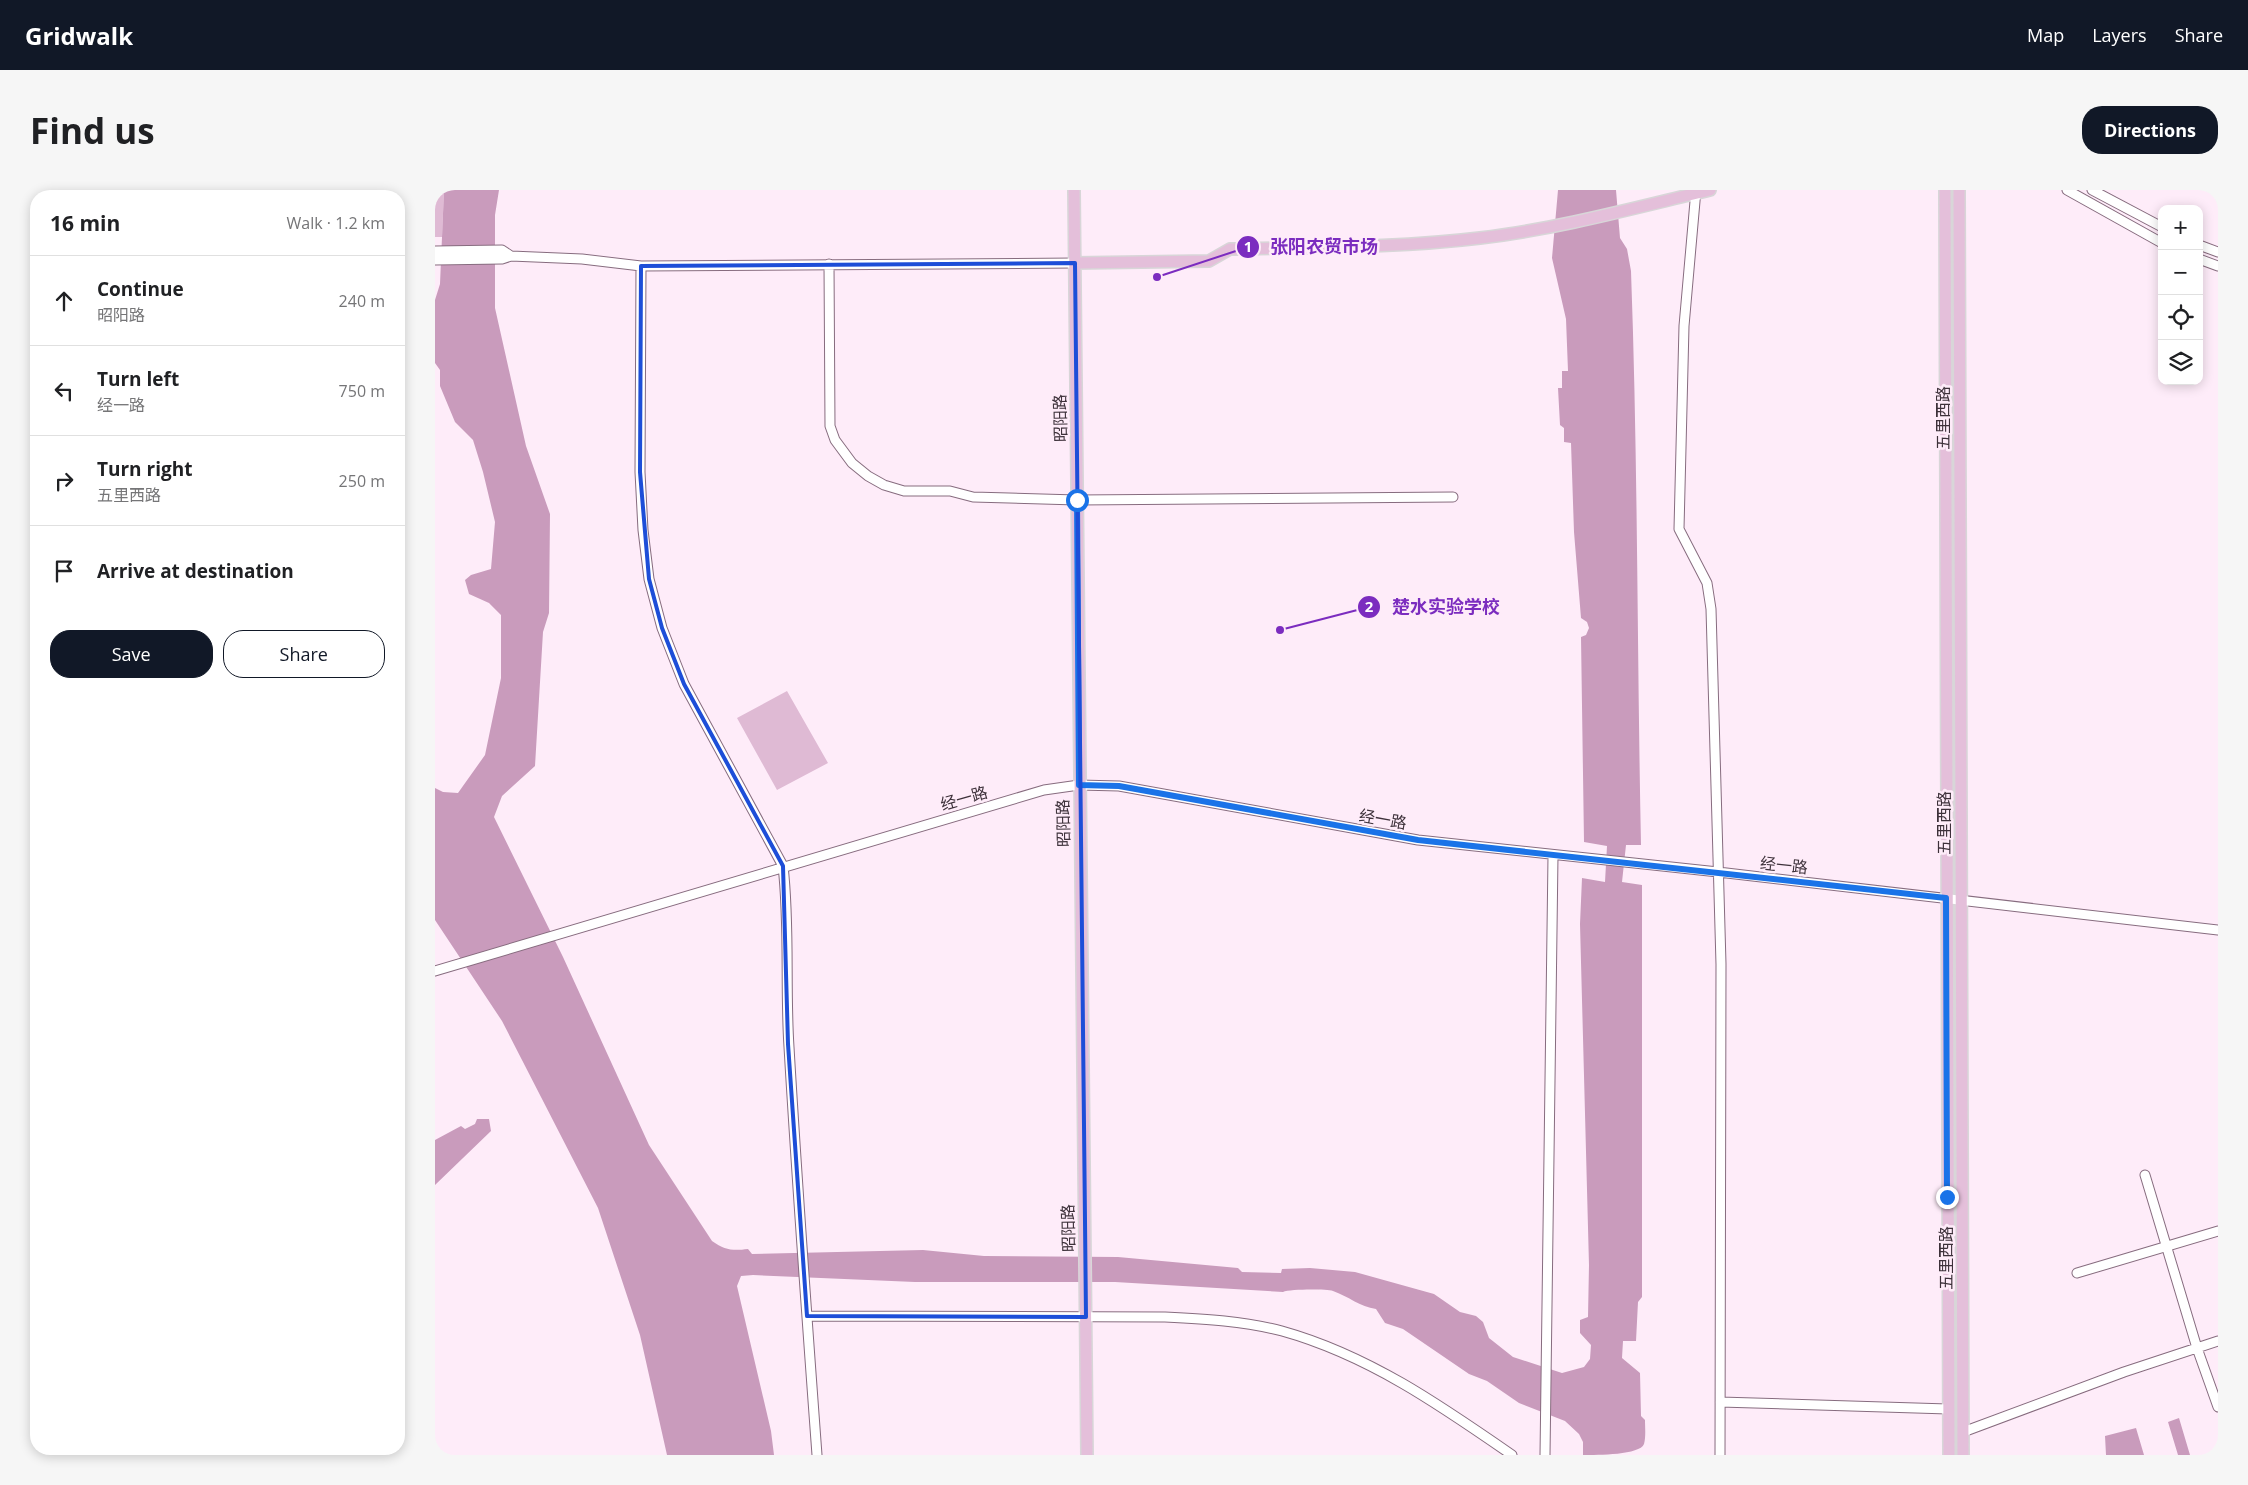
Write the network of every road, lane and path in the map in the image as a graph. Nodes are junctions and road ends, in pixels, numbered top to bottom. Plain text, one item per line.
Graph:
1 (1074, 190) edge
2 (1710, 190) edge
3 (1945, 190) edge
4 (1959, 190) edge
5 (2067, 190) edge
6 (2092, 190) edge
7 (1696, 192) edge
8 (2158, 225) edge
9 (2158, 241) edge
10 (2203, 246) edge
11 (435, 251) edge
12 (2218, 252) edge
13 (505, 255) junction
14 (435, 260) edge
15 (2203, 260) edge
16 (1075, 263) junction
17 (829, 264) junction
18 (641, 266) junction
19 (2218, 266) edge
20 (1453, 497) dead end
21 (1077, 500) junction
22 (1079, 785) junction
23 (1553, 856) junction
24 (783, 866) junction
25 (1718, 872) junction
26 (1946, 898) junction
27 (1961, 900) junction
28 (2218, 930) edge
29 (435, 971) edge
30 (2145, 1175) dead end
31 (2218, 1231) edge
32 (2166, 1245) junction
33 (2077, 1273) dead end
34 (807, 1316) junction
35 (1085, 1317) junction
36 (2218, 1341) edge
37 (2197, 1348) junction
38 (1720, 1402) junction
39 (2218, 1407) edge
40 (1948, 1409) junction
41 (1963, 1432) junction
42 (817, 1455) edge
43 (1087, 1455) edge
44 (1512, 1455) edge
45 (1545, 1455) edge
46 (1720, 1455) edge
47 (1949, 1455) edge
48 (1963, 1455) edge

1 - 16 main road, 昭阳路
2 - 7 main road
3 - 26 main road, 五里西路
4 - 27 main road, 五里西路
5 - 9 street
6 - 8 street
7 - 16 main road
7 - 25 street
10 - 12 street
11 - 13 street
13 - 14 street
13 - 18 street
15 - 19 street
16 - 17 street
16 - 21 main road, 昭阳路
17 - 18 street
17 - 21 street
18 - 24 street
20 - 21 street
21 - 22 main road, 昭阳路
22 - 23 street, 经一路
22 - 24 street, 经一路
22 - 35 main road, 昭阳路
23 - 25 street, 经一路
23 - 45 street
24 - 29 street, 经一路
24 - 34 street
25 - 26 street, 经一路
25 - 38 street
26 - 27 street, 经一路
26 - 40 main road, 五里西路
27 - 28 street, 经一路
27 - 41 main road, 五里西路
30 - 32 street
31 - 32 street
32 - 33 street
32 - 37 street
34 - 35 street
34 - 42 street
35 - 43 main road, 昭阳路
35 - 44 street
36 - 37 street
37 - 39 street
37 - 41 street
38 - 40 street
38 - 46 street
40 - 47 main road, 五里西路
41 - 48 main road, 五里西路

